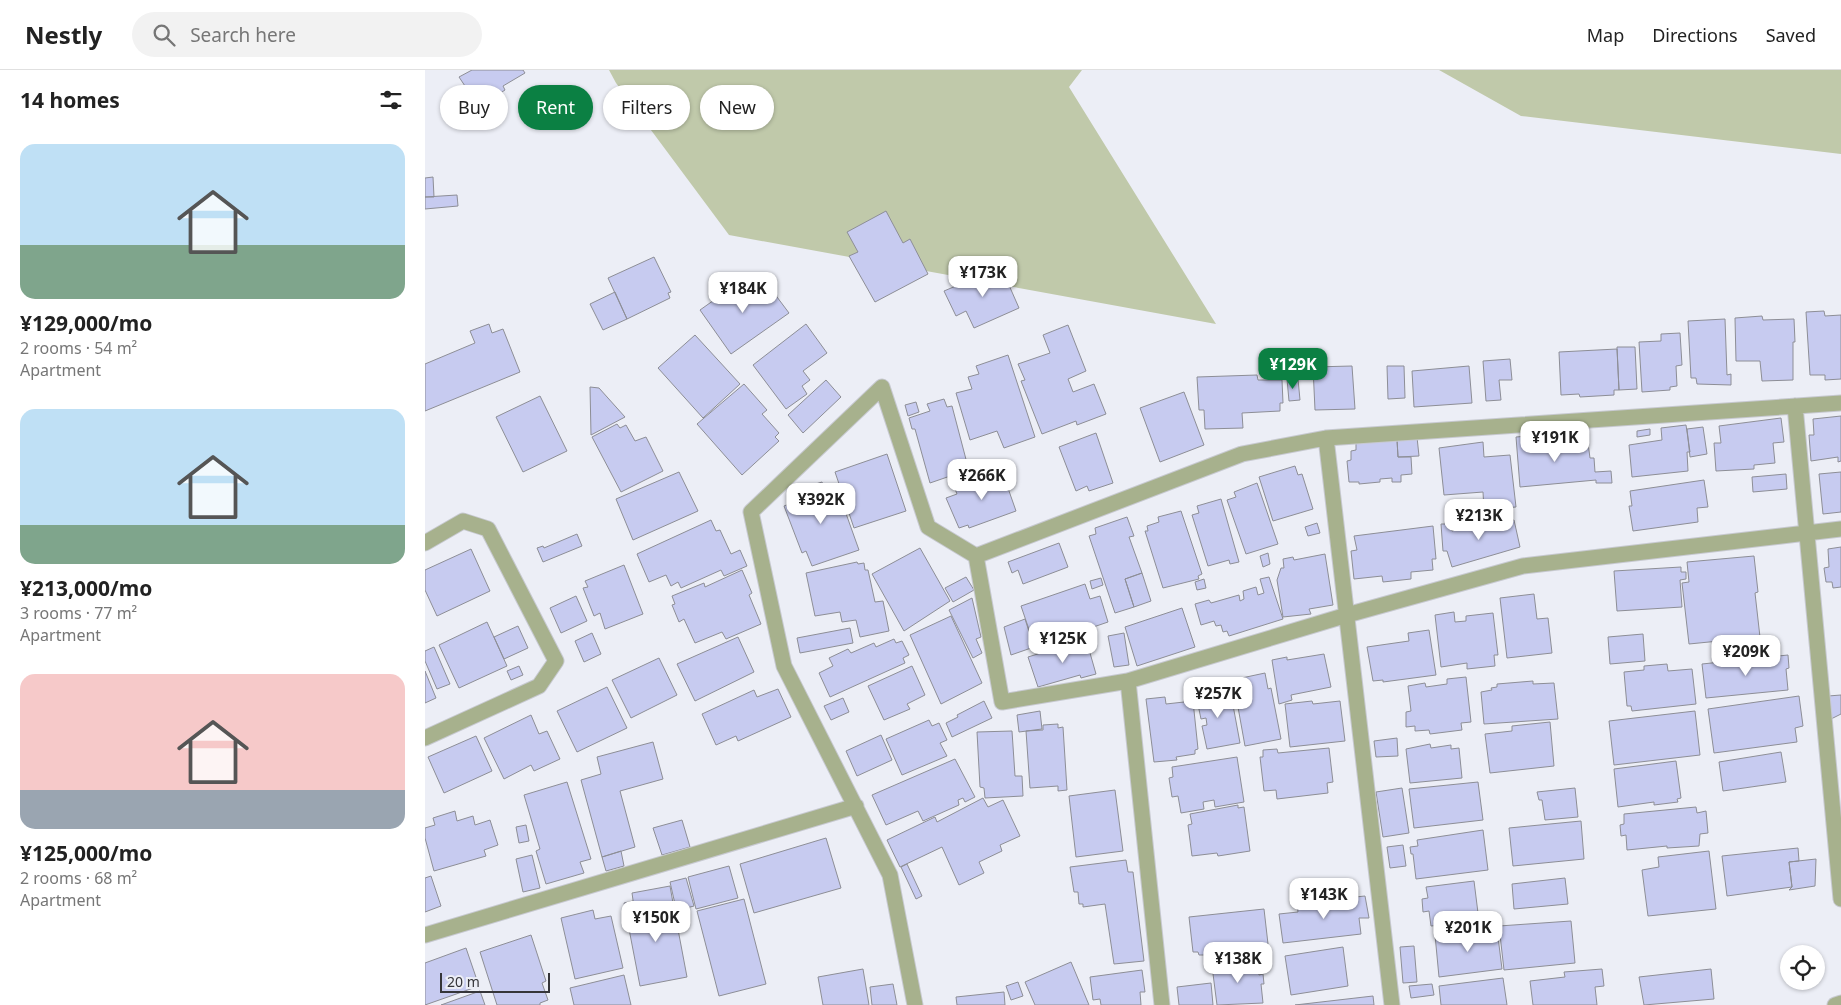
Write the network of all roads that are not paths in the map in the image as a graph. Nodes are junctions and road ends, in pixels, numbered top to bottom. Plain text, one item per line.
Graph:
1 (1841, 403) edge
2 (1795, 406) junction
3 (1326, 438) junction
4 (1841, 529) edge
5 (1807, 532) junction
6 (425, 543) edge
7 (976, 556) junction
8 (1347, 615) junction
9 (1128, 681) junction
10 (425, 738) edge
11 (856, 806) junction
12 (1841, 899) edge
13 (425, 935) edge
14 (1841, 1003) edge
15 (915, 1005) edge
16 (1162, 1005) edge
17 (1392, 1005) edge
18 (1835, 1005) edge

1 - 2 street
2 - 3 street
2 - 5 street
3 - 7 street
3 - 8 street
4 - 5 street
5 - 8 street
5 - 12 street
6 - 10 street
7 - 9 street
7 - 11 street
8 - 9 street
8 - 17 street
9 - 16 street
11 - 13 street
11 - 15 street
14 - 18 street

